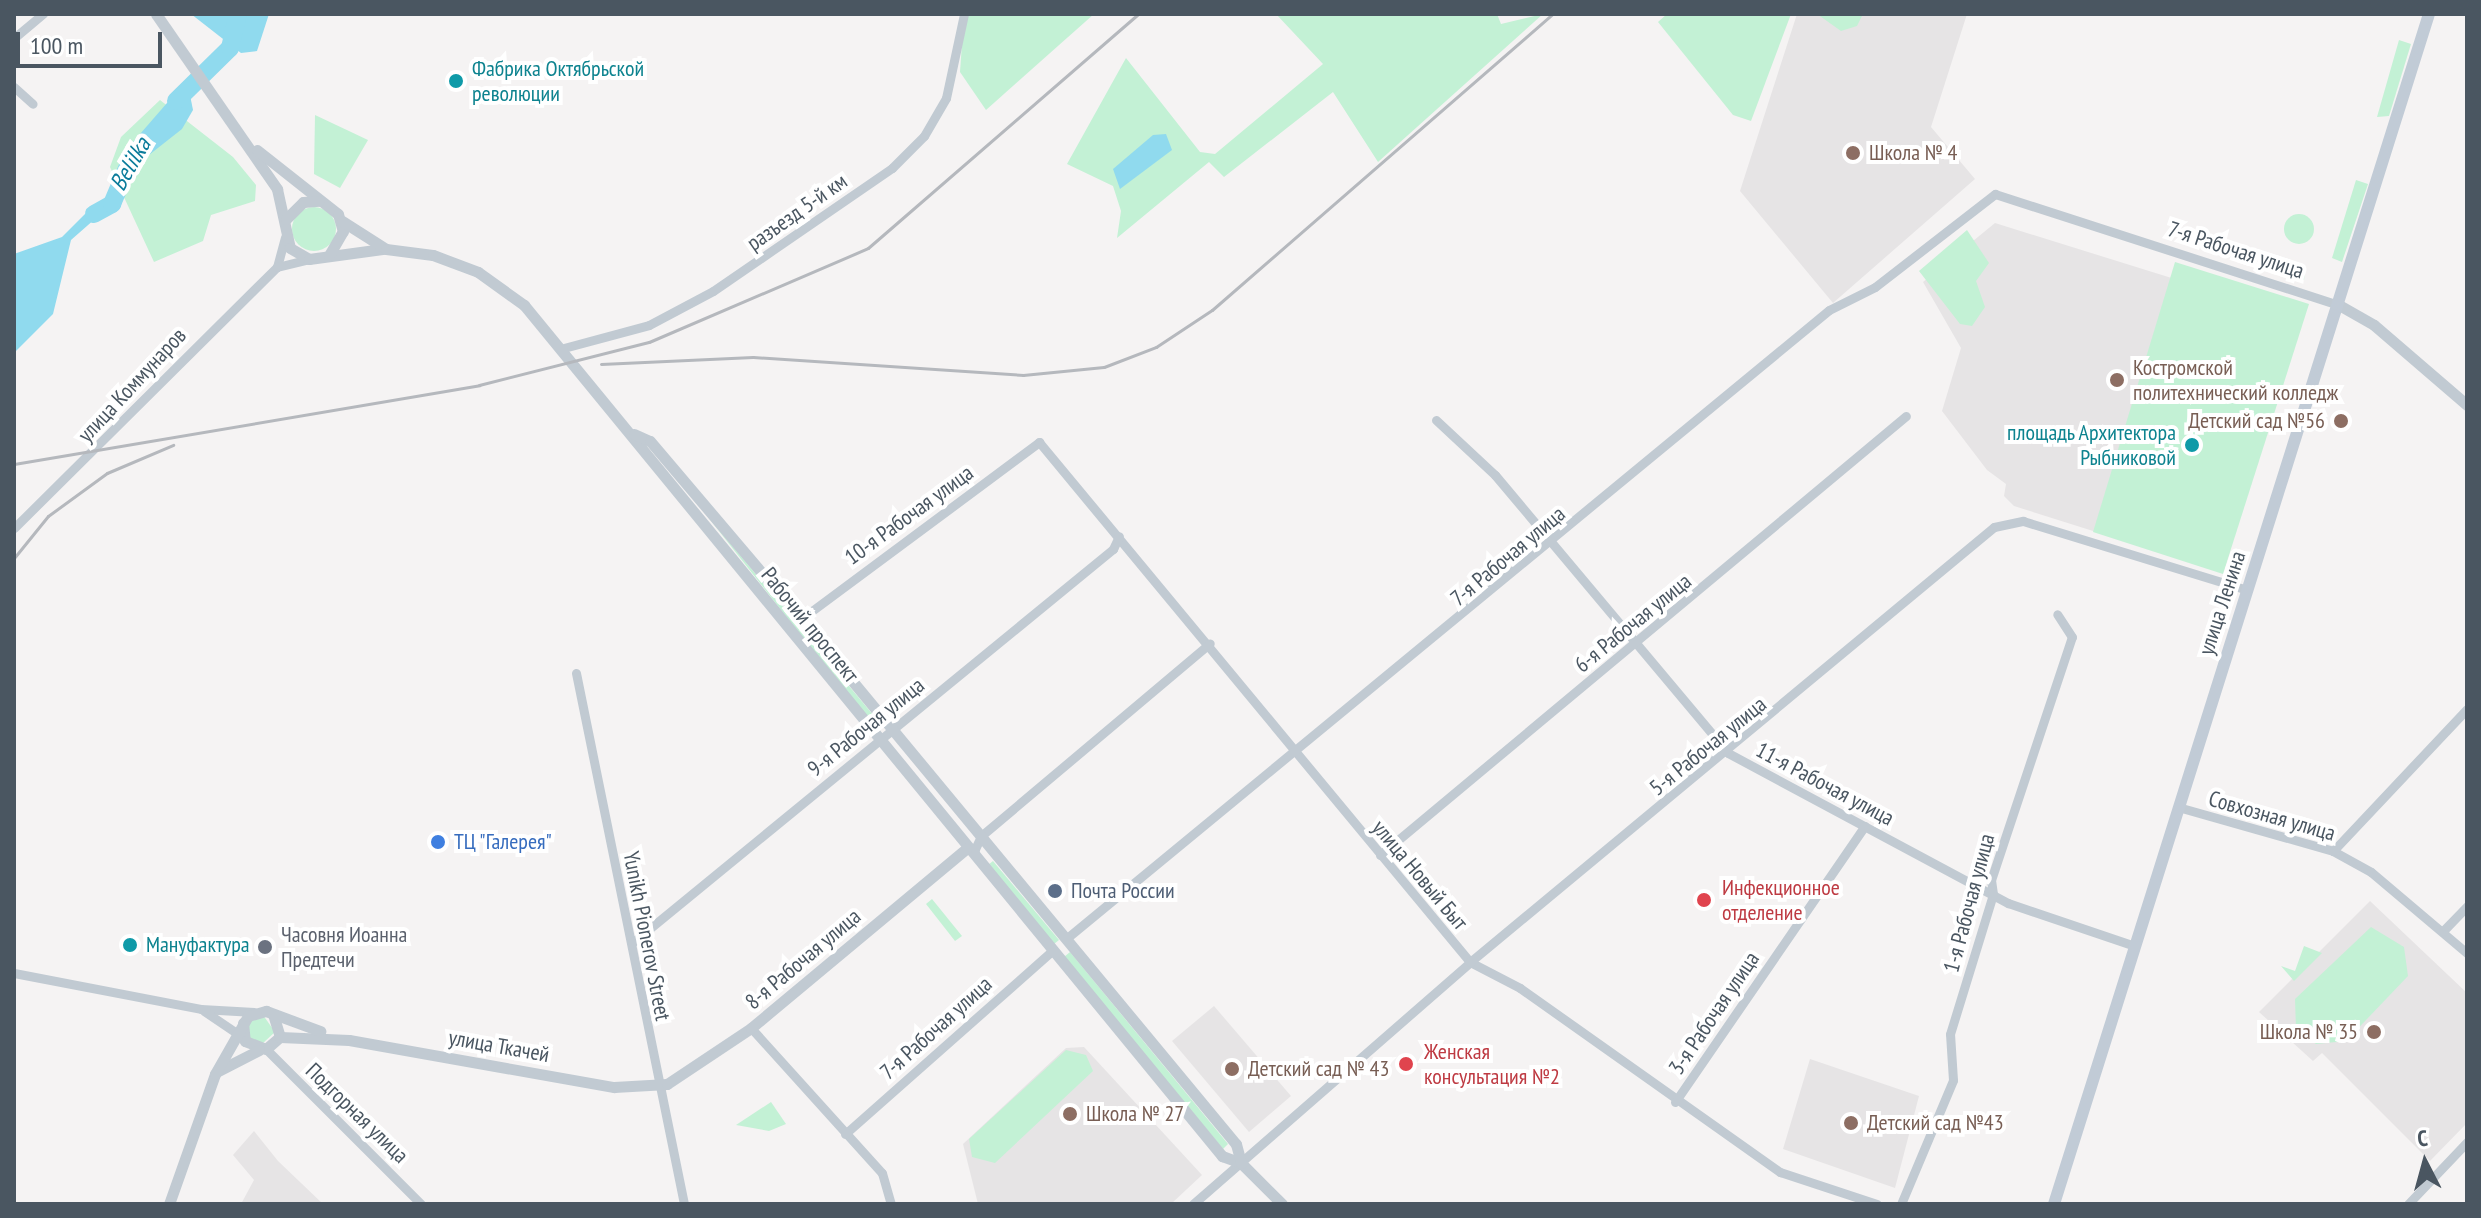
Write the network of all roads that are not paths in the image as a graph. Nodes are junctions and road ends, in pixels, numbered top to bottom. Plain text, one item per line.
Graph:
1 (43, 14) edge
2 (156, 14) edge
3 (964, 14) edge
4 (2429, 14) edge
5 (14, 38) edge
6 (14, 87) edge
7 (33, 104) dead end
8 (245, 139) junction
9 (319, 201) junction
10 (286, 219) junction
11 (342, 221) junction
12 (285, 237) junction
13 (386, 249) junction
14 (329, 255) junction
15 (309, 259) junction
16 (277, 267) junction
17 (2339, 305) junction
18 (560, 349) junction
19 (2467, 405) edge
20 (1906, 416) dead end
21 (1436, 420) dead end
22 (634, 434) junction
23 (1039, 442) joint
24 (14, 528) edge
25 (1119, 536) junction
26 (1552, 544) junction
27 (2247, 590) junction
28 (2057, 614) dead end
29 (801, 619) junction
30 (1210, 643) junction
31 (1636, 643) junction
32 (576, 673) dead end
33 (2467, 709) edge
34 (892, 729) junction
35 (878, 741) junction
36 (1728, 753) junction
37 (1298, 754) junction
38 (2178, 807) junction
39 (1865, 826) junction
40 (977, 831) junction
41 (963, 844) junction
42 (2333, 851) junction
43 (1380, 855) junction
44 (1993, 894) junction
45 (2467, 906) edge
46 (2443, 931) junction
47 (1067, 938) junction
48 (632, 943) junction
49 (2135, 946) junction
50 (1052, 951) junction
51 (2467, 953) edge
52 (1470, 962) junction
53 (14, 973) edge
54 (201, 1009) junction
55 (254, 1012) junction
56 (273, 1014) junction
57 (751, 1028) junction
58 (242, 1032) junction
59 (280, 1037) junction
60 (335, 1038) junction
61 (263, 1049) junction
62 (215, 1074) junction
63 (656, 1087) junction
64 (1675, 1102) junction
65 (845, 1134) junction
66 (2467, 1142) edge
67 (1241, 1163) junction
68 (169, 1204) edge
69 (421, 1204) edge
70 (684, 1204) edge
71 (891, 1204) edge
72 (1193, 1204) edge
73 (1282, 1204) edge
74 (1877, 1204) edge
75 (1901, 1204) edge
76 (2054, 1204) edge
77 (2408, 1204) edge

1 - 5 street
2 - 8 street
3 - 18 street, разъезд 5-й км
4 - 17 main road, улица Ленина
6 - 7 street
8 - 9 street
8 - 10 street
9 - 10 street
9 - 11 street
10 - 12 street
11 - 13 street, Рабочий проспект
11 - 14 street
12 - 15 street
12 - 16 street
13 - 14 street
13 - 18 street, Рабочий проспект
14 - 15 street
15 - 16 street
16 - 24 street, улица Коммунаров
17 - 19 street
17 - 26 street, 7-я Рабочая улица
17 - 27 main road, улица Ленина
18 - 22 street, Рабочий проспект
20 - 31 street, 6-я Рабочая улица
21 - 26 street, 11-я Рабочая улица
22 - 29 street, Рабочий проспект
22 - 35 street, Рабочий проспект
23 - 25 street, улица Новый Быт
23 - 29 street, 10-я Рабочая улица
25 - 30 street, улица Новый Быт
25 - 34 street, 9-я Рабочая улица
26 - 31 street, 11-я Рабочая улица
26 - 37 street, 7-я Рабочая улица
27 - 36 street, 5-я Рабочая улица
27 - 38 main road, улица Ленина
28 - 44 street, 1-я Рабочая улица
29 - 34 street, Рабочий проспект
30 - 37 street, улица Новый Быт
30 - 40 street
31 - 36 street, 11-я Рабочая улица
31 - 43 street, 6-я Рабочая улица
32 - 48 street, Yunikh Pionerov Street
33 - 42 street
34 - 35 street, 9-я Рабочая улица
34 - 40 street, Рабочий проспект
35 - 41 street, Рабочий проспект
35 - 48 street, 9-я Рабочая улица
36 - 39 street, 11-я Рабочая улица
36 - 52 street, 5-я Рабочая улица
37 - 43 street, улица Новый Быт
37 - 47 street, 7-я Рабочая улица
38 - 42 street, Совхозная улица
38 - 49 main road, улица Ленина
39 - 44 street, 11-я Рабочая улица
39 - 64 street, 3-я Рабочая улица
40 - 41 street
40 - 41 street
40 - 47 street, Рабочий проспект
41 - 50 street, Рабочий проспект
41 - 57 street, 8-я Рабочая улица
42 - 46 street, Совхозная улица
43 - 52 street, улица Новый Быт
44 - 49 street, 11-я Рабочая улица
44 - 75 street, 1-я Рабочая улица
45 - 46 street
46 - 51 street, Совхозная улица
47 - 67 street, Рабочий проспект
48 - 63 street, Yunikh Pionerov Street
49 - 76 main road, улица Ленина
50 - 65 street, 7-я Рабочая улица
50 - 67 street, Рабочий проспект
52 - 64 street, улица Новый Быт
52 - 67 street, 5-я Рабочая улица
53 - 54 street
54 - 55 street
54 - 58 street
55 - 56 street, улица Ткачей
55 - 58 street
56 - 59 street
56 - 60 street, улица Ткачей
57 - 63 street, 8-я Рабочая улица
57 - 65 street
58 - 61 street
58 - 62 street
59 - 60 street, улица Ткачей
59 - 61 street
60 - 63 street, улица Ткачей
61 - 62 street
61 - 69 street, Подгорная улица
62 - 68 street
63 - 70 street, Yunikh Pionerov Street
64 - 74 street, улица Новый Быт
65 - 71 street
66 - 77 street
67 - 72 street, 5-я Рабочая улица
67 - 73 street, Рабочий проспект

